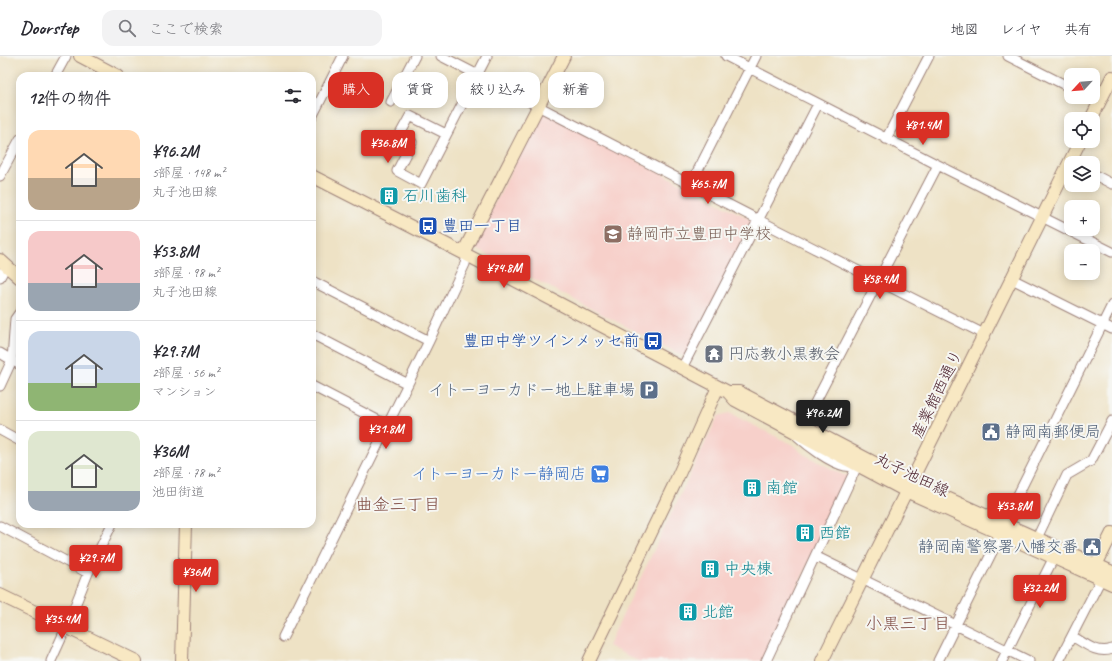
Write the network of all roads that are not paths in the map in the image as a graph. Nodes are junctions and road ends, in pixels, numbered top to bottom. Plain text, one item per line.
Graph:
1 (66, 56) edge
2 (80, 56) edge
3 (343, 56) edge
4 (415, 56) edge
5 (441, 56) edge
6 (487, 56) edge
7 (564, 56) edge
8 (726, 56) edge
9 (756, 56) edge
10 (929, 56) edge
11 (1008, 56) edge
12 (97, 60) edge
13 (750, 68) junction
14 (57, 72) edge
15 (113, 72) edge
16 (472, 72) edge
17 (479, 72) edge
18 (1112, 77) edge
19 (1064, 84) edge
20 (1100, 92) edge
21 (391, 102) dead end
22 (540, 104) edge
23 (818, 104) junction
24 (540, 107) edge
25 (460, 108) edge
26 (538, 108) edge
27 (316, 109) edge
28 (446, 134) junction
29 (886, 139) junction
30 (16, 146) edge
31 (938, 165) junction
32 (0, 176) edge
33 (1064, 176) edge
34 (316, 178) edge
35 (1100, 178) edge
36 (691, 184) junction
37 (1112, 184) edge
38 (1042, 218) junction
39 (759, 221) junction
40 (1112, 252) edge
41 (465, 254) junction
42 (3, 263) edge
43 (16, 274) edge
44 (0, 277) edge
45 (1012, 279) junction
46 (878, 281) junction
47 (316, 283) edge
48 (1112, 305) edge
49 (16, 317) edge
50 (1102, 324) junction
51 (1112, 329) edge
52 (984, 334) junction
53 (316, 336) edge
54 (429, 340) junction
55 (0, 353) edge
56 (16, 362) edge
57 (682, 368) junction
58 (408, 384) junction
59 (0, 386) edge
60 (718, 387) junction
61 (316, 388) edge
62 (1112, 421) edge
63 (387, 425) junction
64 (797, 429) junction
65 (0, 430) edge
66 (16, 439) edge
67 (857, 466) junction
68 (909, 486) junction
69 (0, 526) edge
70 (110, 528) edge
71 (186, 528) edge
72 (1002, 530) junction
73 (1112, 533) edge
74 (1037, 538) junction
75 (1056, 553) junction
76 (816, 556) junction
77 (1096, 565) junction
78 (1112, 572) edge
79 (88, 573) junction
80 (862, 579) junction
81 (1107, 582) edge
82 (0, 595) edge
83 (955, 626) junction
84 (66, 628) junction
85 (1072, 636) junction
86 (283, 637) dead end
87 (1112, 649) edge
88 (1007, 651) junction
89 (51, 661) edge
90 (136, 661) edge
91 (182, 661) edge
92 (589, 661) edge
93 (766, 661) edge
94 (822, 661) edge
95 (938, 661) edge
96 (1002, 661) edge
97 (1029, 661) edge
98 (1058, 661) edge

1 - 14 street
2 - 12 street
3 - 27 street
4 - 21 street
5 - 16 street
6 - 17 street
7 - 22 street
8 - 13 street
9 - 13 street
10 - 29 street
11 - 19 street
12 - 15 street
13 - 23 street
13 - 36 street
18 - 20 street
23 - 29 street
23 - 39 street
24 - 36 street
25 - 28 street
26 - 41 street
28 - 28 street
29 - 31 street
30 - 32 street
31 - 38 street
31 - 46 street
33 - 38 street, 産業館西通り
34 - 41 street, 丸子池田線
35 - 37 street
36 - 39 street
38 - 40 street
38 - 45 street, 産業館西通り
39 - 46 street
39 - 57 street
41 - 54 street
41 - 57 street, 丸子池田線
42 - 43 street
42 - 44 street
45 - 50 street
45 - 52 street, 産業館西通り
46 - 52 street
46 - 64 street
47 - 54 street
48 - 50 street
49 - 56 street
50 - 51 street
50 - 72 street
52 - 68 street, 産業館西通り
53 - 58 street
54 - 58 street
55 - 56 street
56 - 59 street
57 - 60 street, 丸子池田線
58 - 63 street
60 - 64 street, 丸子池田線
60 - 92 street
61 - 63 street
62 - 74 street
63 - 86 street
64 - 67 street, 丸子池田線
64 - 68 street, 丸子池田線
65 - 66 street
67 - 68 street, 丸子池田線
67 - 76 street
68 - 72 street, 丸子池田線
68 - 80 street, 産業館西通り
69 - 79 street
70 - 79 street
71 - 91 street
72 - 74 street, 丸子池田線
72 - 75 street, 丸子池田線
72 - 83 street
73 - 77 street
74 - 75 street, 丸子池田線
75 - 77 street, 丸子池田線
75 - 81 street, 丸子池田線
75 - 88 street
76 - 80 street
76 - 93 street
77 - 78 street, 丸子池田線
77 - 81 street
79 - 84 street
80 - 83 street
80 - 94 street, 産業館西通り
81 - 85 street
82 - 84 street
83 - 88 street
83 - 95 street
84 - 89 street
84 - 90 street
85 - 87 street
85 - 98 street
88 - 96 street
88 - 97 street

